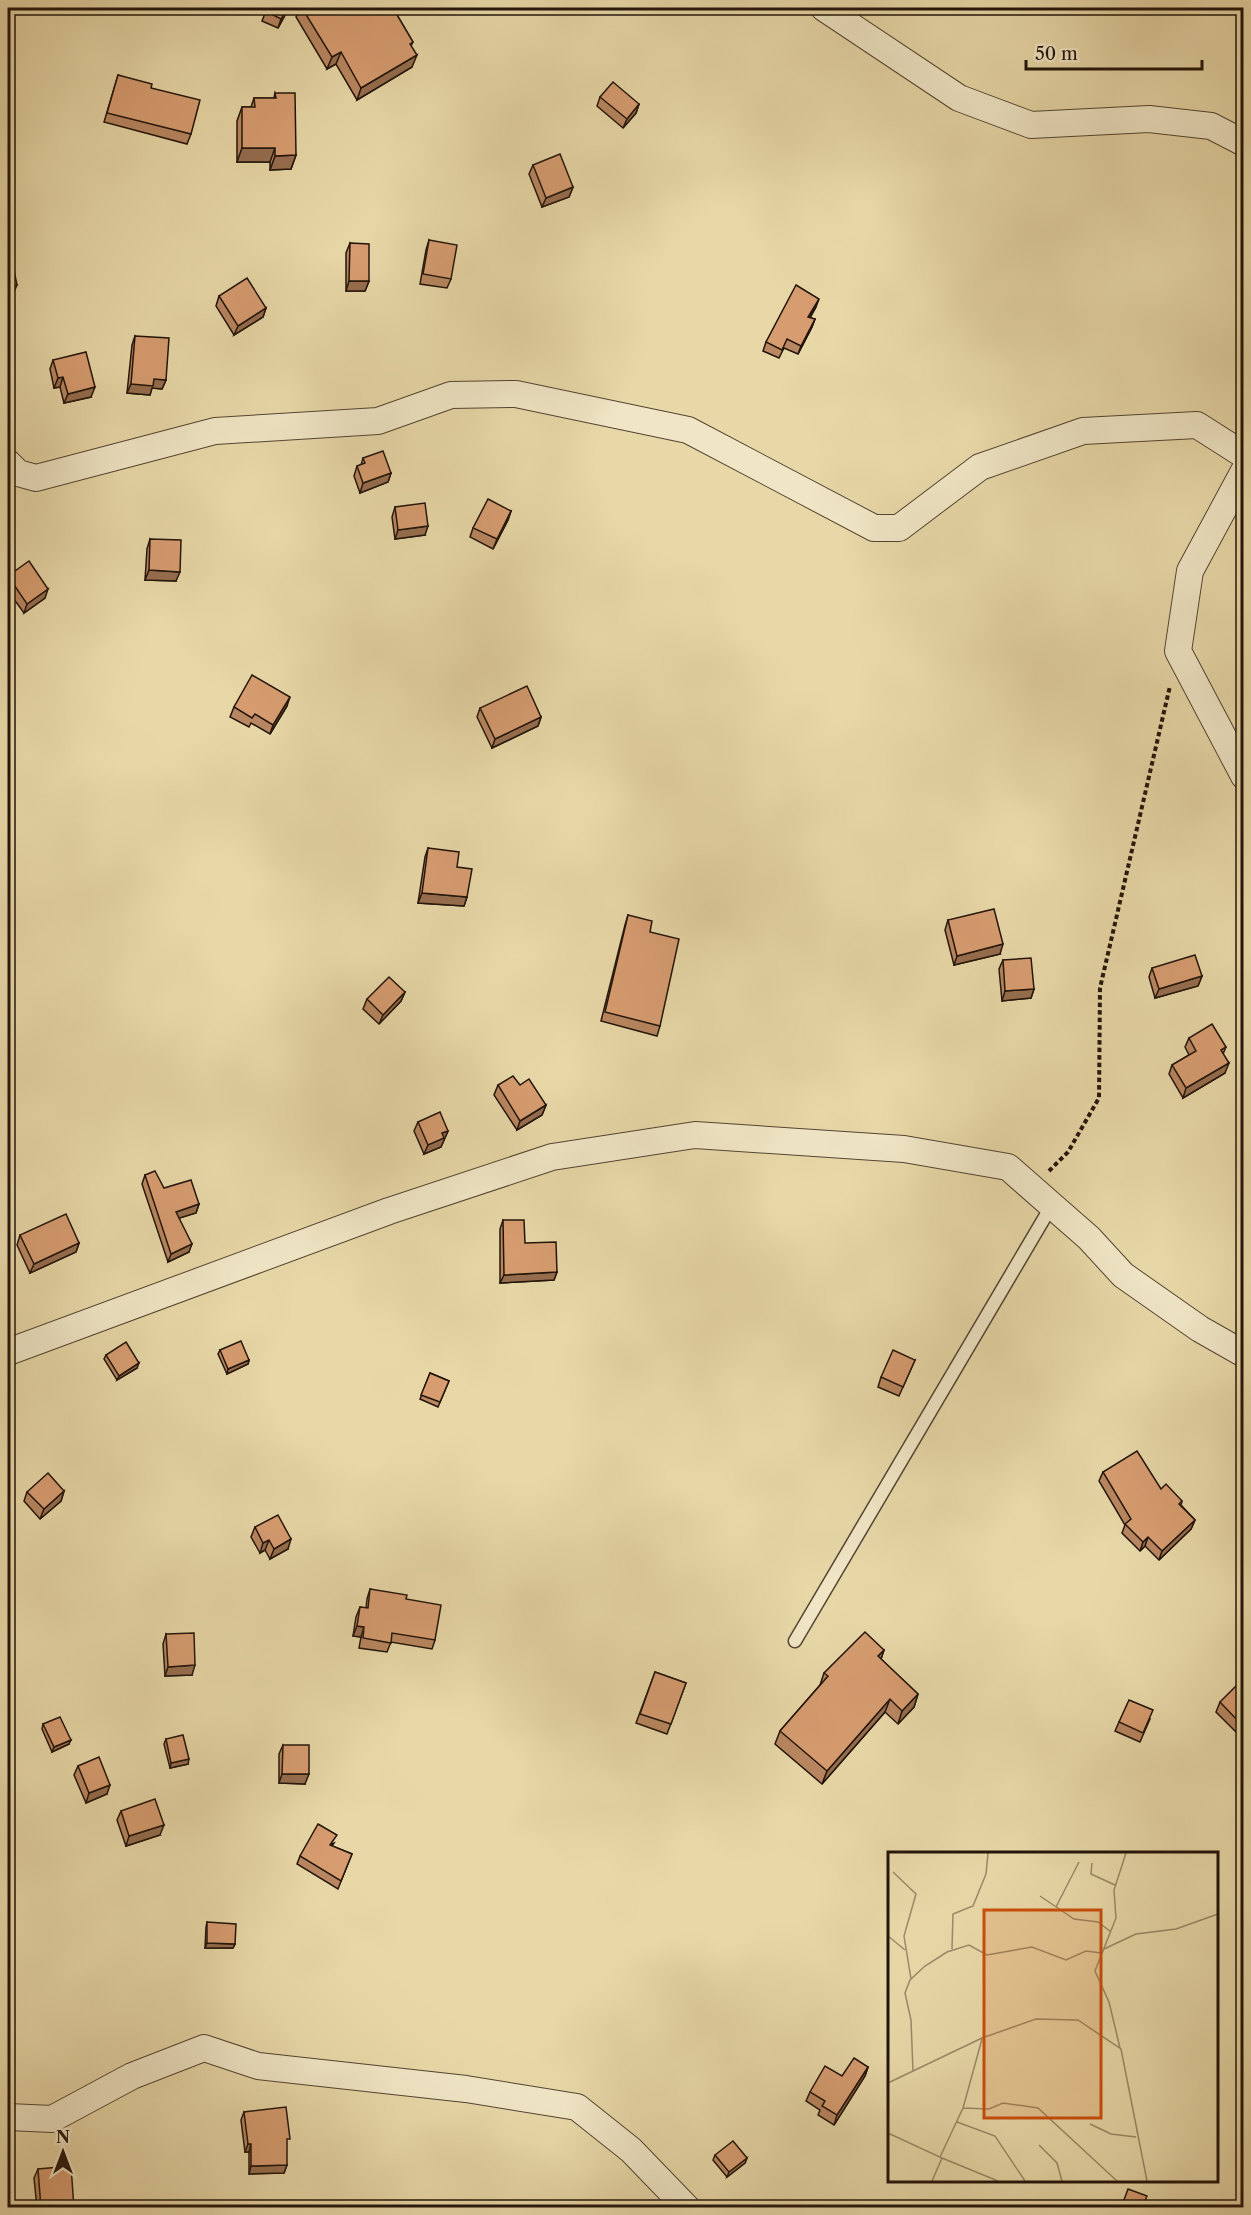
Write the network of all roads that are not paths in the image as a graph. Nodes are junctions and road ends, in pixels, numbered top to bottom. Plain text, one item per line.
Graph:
1 (824, 8) edge
2 (1244, 143) edge
3 (1244, 455) edge
4 (8, 464) edge
5 (1244, 471) edge
6 (1244, 776) edge
7 (1052, 1205) junction
8 (8, 1352) edge
9 (1244, 1354) edge
10 (795, 1641) dead end
11 (8, 2117) edge
12 (687, 2208) edge

1 - 2 street
3 - 4 street
5 - 6 street
7 - 8 street
7 - 9 street
7 - 10 lane
11 - 12 street

